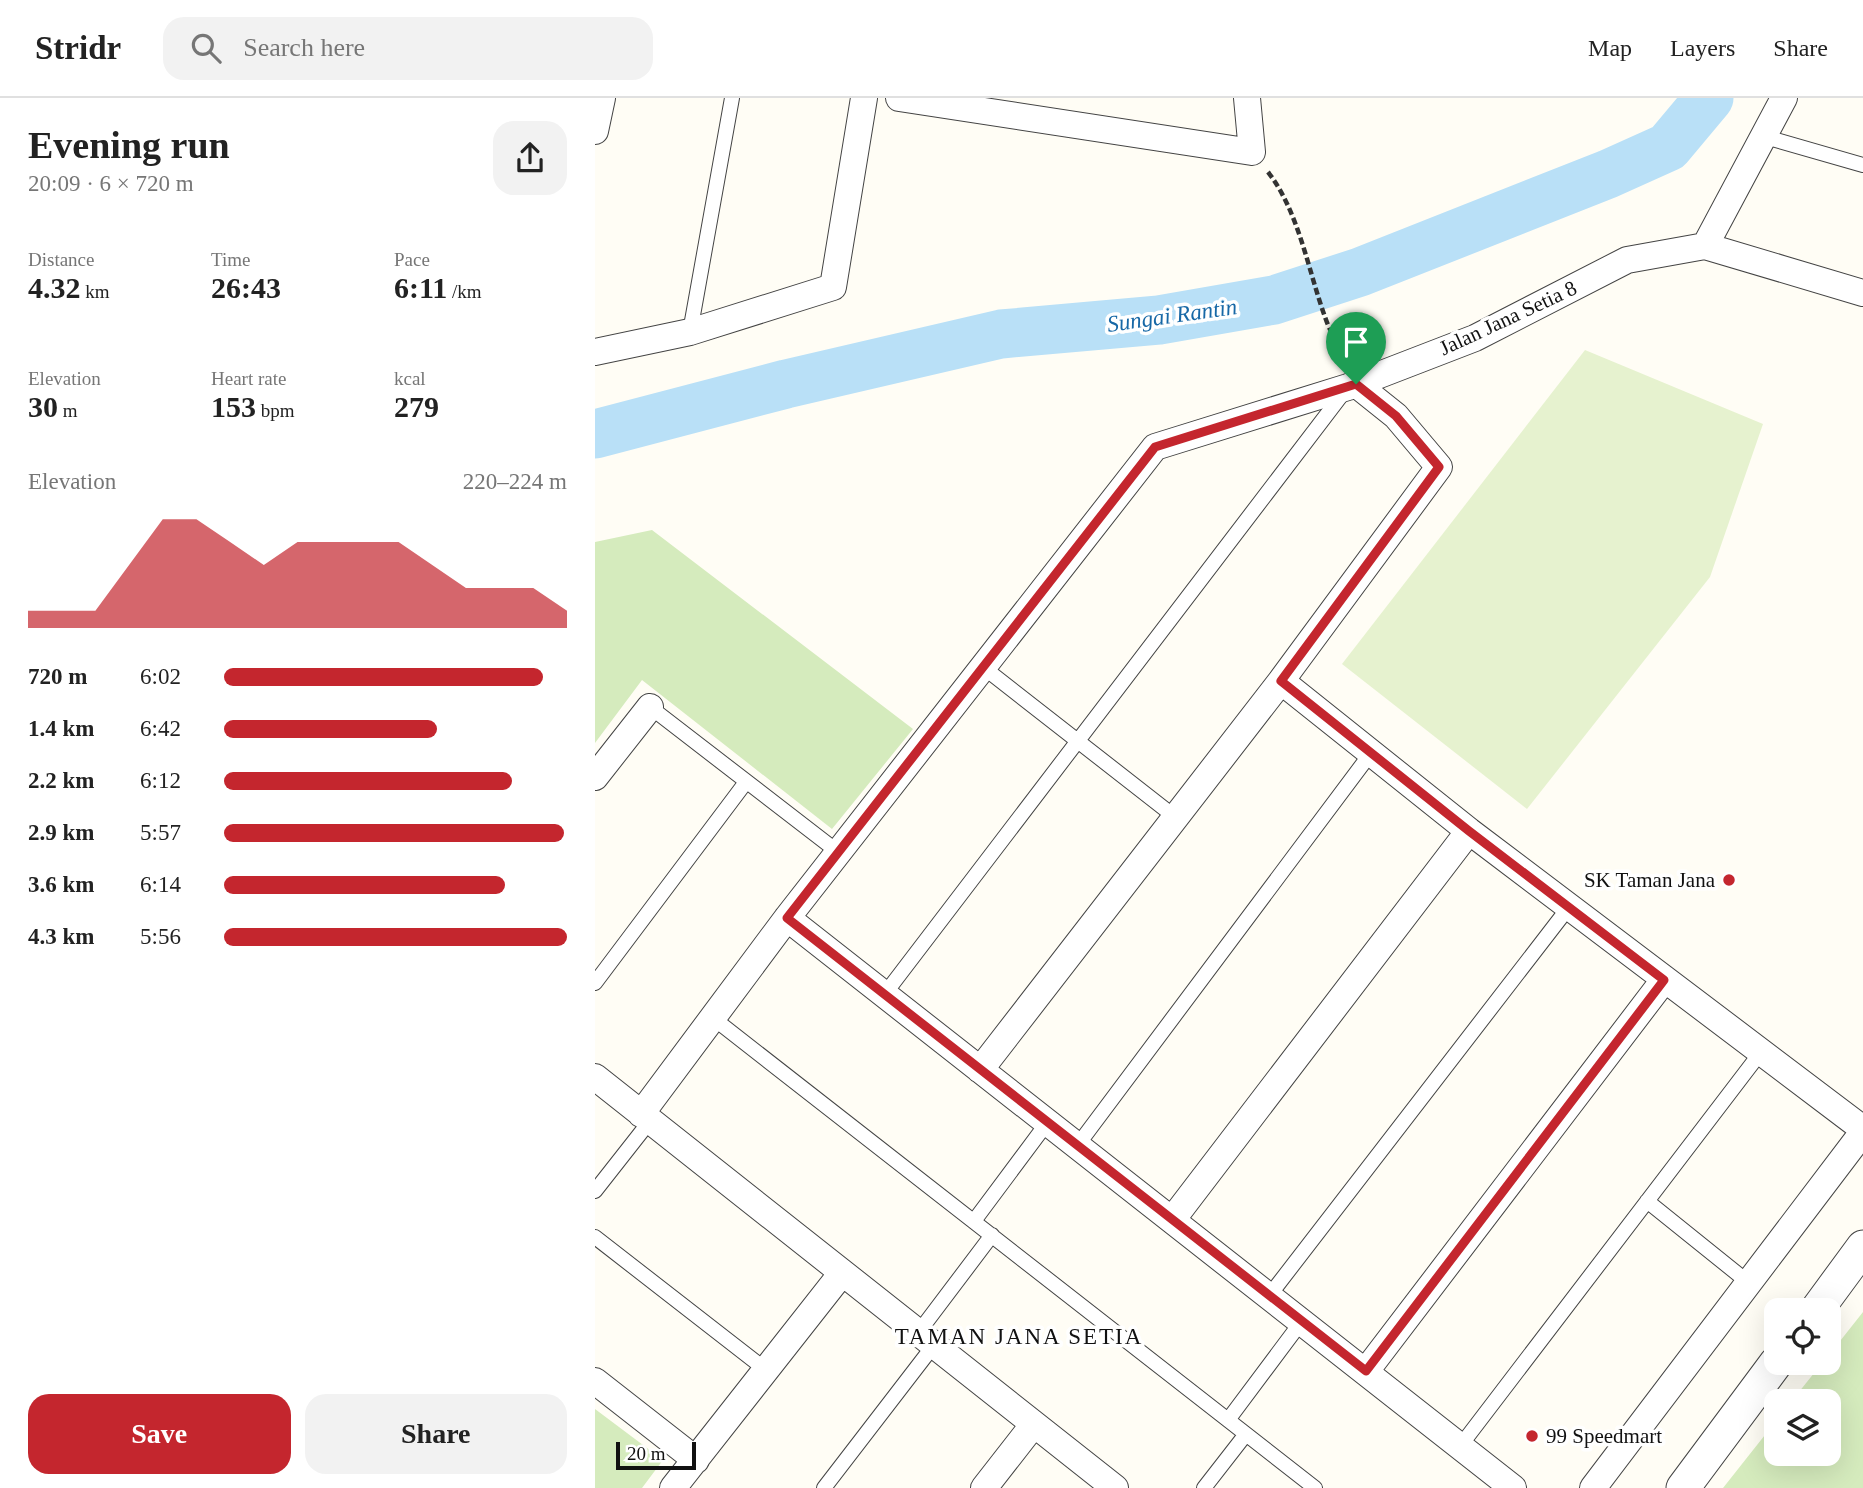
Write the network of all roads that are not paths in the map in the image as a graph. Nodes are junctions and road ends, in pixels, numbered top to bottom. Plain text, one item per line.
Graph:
1 (602, 98) edge
2 (733, 98) edge
3 (864, 98) edge
4 (898, 98) edge
5 (1247, 98) edge
6 (1784, 98) edge
7 (595, 131) edge
8 (1762, 136) junction
9 (1863, 165) edge
10 (1705, 246) junction
11 (1863, 293) edge
12 (690, 332) junction
13 (595, 352) edge
14 (1352, 385) junction
15 (983, 667) junction
16 (1281, 681) junction
17 (650, 708) joint
18 (1077, 741) junction
19 (1371, 753) junction
20 (595, 777) edge
21 (746, 782) junction
22 (1175, 817) junction
23 (1469, 831) junction
24 (838, 852) junction
25 (1569, 907) junction
26 (787, 918) junction
27 (1664, 980) junction
28 (595, 983) edge
29 (884, 995) junction
30 (713, 1018) junction
31 (1761, 1052) junction
32 (980, 1070) junction
33 (595, 1077) edge
34 (646, 1117) junction
35 (1047, 1123) junction
36 (1863, 1131) edge
37 (1077, 1146) junction
38 (595, 1191) edge
39 (1647, 1201) junction
40 (1173, 1220) junction
41 (974, 1221) junction
42 (992, 1235) junction
43 (595, 1237) edge
44 (1863, 1247) edge
45 (842, 1273) junction
46 (1749, 1283) junction
47 (1269, 1296) junction
48 (1826, 1298) edge
49 (1302, 1321) junction
50 (926, 1339) junction
51 (766, 1370) junction
52 (1366, 1371) junction
53 (1767, 1375) edge
54 (595, 1381) edge
55 (1228, 1420) junction
56 (1034, 1424) junction
57 (1246, 1434) junction
58 (1458, 1449) junction
59 (696, 1460) junction
60 (673, 1488) edge
61 (824, 1488) edge
62 (984, 1488) edge
63 (1115, 1488) edge
64 (1204, 1488) edge
65 (1315, 1488) edge
66 (1513, 1488) edge
67 (1593, 1488) edge
68 (1683, 1488) edge

1 - 7 street
2 - 12 lane
3 - 12 street
4 - 5 street
6 - 8 street
8 - 9 lane
8 - 10 street
10 - 11 street, Jalan Jana Setia 8
10 - 14 street, Jalan Jana Setia 8
12 - 13 street
14 - 15 street, Jalan Jana Setia 8
14 - 16 street
14 - 18 lane
15 - 18 lane
15 - 24 street
16 - 19 street
16 - 22 street
17 - 20 street
17 - 21 lane
18 - 22 lane
18 - 29 lane
19 - 23 street
19 - 37 lane
21 - 24 lane
21 - 28 lane
22 - 32 street
23 - 25 street
23 - 40 street
24 - 26 street
25 - 27 street
25 - 47 lane
26 - 29 street
26 - 30 street
27 - 31 street
27 - 52 street
29 - 32 street
30 - 34 street
30 - 41 lane
31 - 36 street
31 - 39 lane
32 - 35 street
33 - 34 street
34 - 38 lane
34 - 45 street
35 - 37 street
35 - 41 lane
36 - 46 street
37 - 40 street
39 - 46 lane
39 - 58 lane
40 - 47 street
41 - 42 lane
42 - 50 lane
42 - 55 lane
43 - 51 lane
44 - 48 street
45 - 50 street
45 - 51 street
46 - 67 street
47 - 49 street
49 - 52 street
49 - 55 lane
50 - 56 street
50 - 61 lane
51 - 59 street
52 - 58 street
53 - 68 street
54 - 59 street
55 - 57 lane
56 - 62 street
56 - 63 street
57 - 64 lane
57 - 65 lane
58 - 66 street
59 - 60 street

